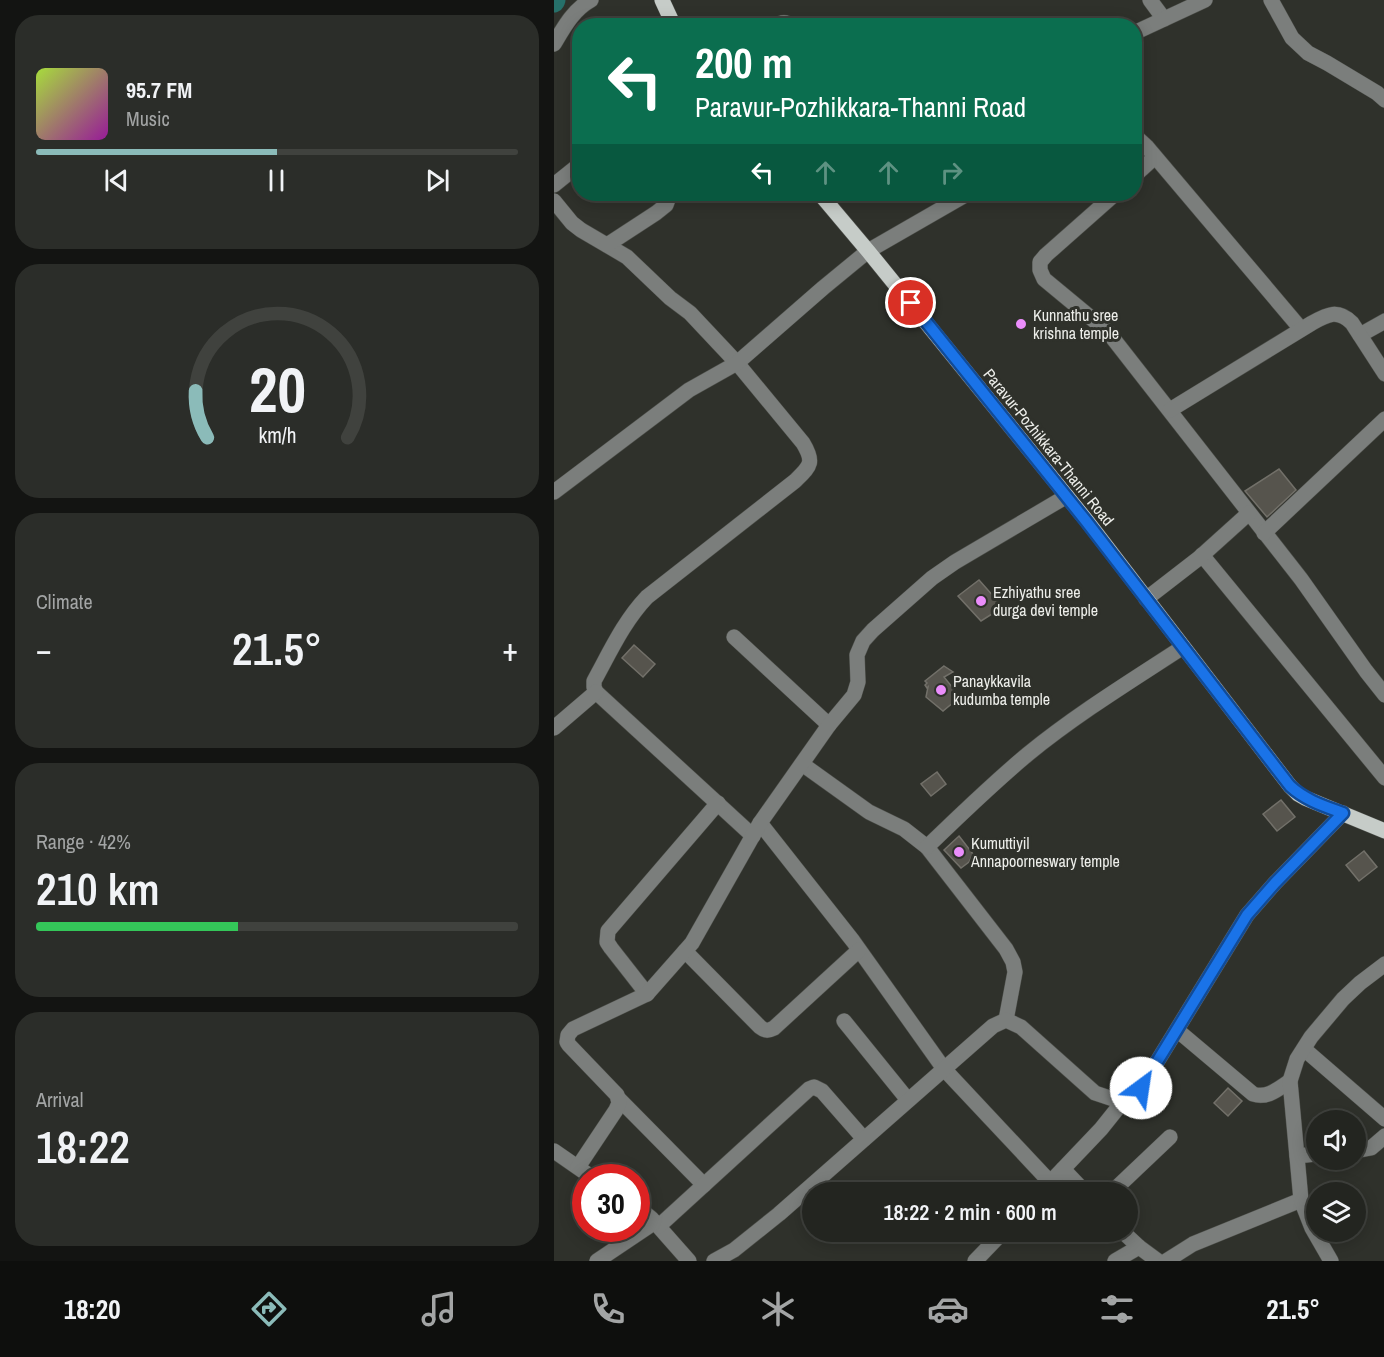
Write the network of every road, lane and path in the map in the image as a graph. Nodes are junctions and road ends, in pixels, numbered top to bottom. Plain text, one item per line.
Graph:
1 (591, 0) edge
2 (662, 0) edge
3 (1150, 0) edge
4 (1205, 0) edge
5 (1271, 0) edge
6 (670, 18) edge
7 (1164, 19) junction
8 (1142, 29) edge
9 (554, 44) edge
10 (1385, 100) edge
11 (1142, 143) edge
12 (1155, 157) junction
13 (1142, 169) edge
14 (572, 170) edge
15 (554, 185) edge
16 (554, 201) edge
17 (667, 201) edge
18 (826, 201) edge
19 (955, 201) edge
20 (1107, 201) edge
21 (607, 245) junction
22 (868, 251) junction
23 (1385, 321) edge
24 (1301, 329) junction
25 (1360, 335) junction
26 (737, 363) junction
27 (1385, 374) edge
28 (1170, 410) junction
29 (1385, 419) edge
30 (554, 492) edge
31 (1067, 496) junction
32 (1249, 513) junction
33 (1264, 533) junction
34 (1202, 555) junction
35 (1146, 599) junction
36 (734, 637) dead end
37 (1183, 647) junction
38 (596, 692) junction
39 (1385, 695) edge
40 (829, 725) junction
41 (554, 728) edge
42 (802, 764) junction
43 (1385, 778) edge
44 (718, 803) junction
45 (1343, 813) junction
46 (757, 830) junction
47 (1385, 831) edge
48 (927, 847) junction
49 (859, 950) junction
50 (685, 951) junction
51 (1385, 964) edge
52 (647, 994) junction
53 (1006, 1020) junction
54 (844, 1021) dead end
55 (1177, 1030) junction
56 (1304, 1049) junction
57 (944, 1069) junction
58 (1290, 1081) junction
59 (619, 1099) junction
60 (908, 1100) junction
61 (1124, 1100) junction
62 (1385, 1119) edge
63 (1385, 1136) edge
64 (1170, 1137) dead end
65 (864, 1140) junction
66 (1366, 1149) edge
67 (554, 1151) edge
68 (1306, 1155) edge
69 (1297, 1156) junction
70 (574, 1164) edge
71 (580, 1164) edge
72 (1063, 1169) junction
73 (1041, 1182) edge
74 (1050, 1182) edge
75 (1075, 1182) edge
76 (1123, 1182) edge
77 (704, 1185) junction
78 (1301, 1200) junction
79 (650, 1218) edge
80 (657, 1224) junction
81 (993, 1242) edge
82 (1134, 1242) edge
83 (1139, 1247) junction
84 (597, 1261) edge
85 (689, 1261) edge
86 (714, 1261) edge
87 (975, 1261) edge
88 (1115, 1261) edge
89 (1158, 1261) edge
90 (1166, 1261) edge
91 (1331, 1261) edge

1 - 9 street
2 - 6 main road
3 - 7 street
4 - 7 street
5 - 10 street
7 - 8 street
11 - 12 street
12 - 13 street
12 - 24 street
14 - 15 street
16 - 21 street
17 - 21 street
18 - 22 main road, Paravur-Pozhikkara-Thanni Road
19 - 22 street
20 - 28 street
21 - 26 street
22 - 26 street
22 - 31 main road, Paravur-Pozhikkara-Thanni Road
23 - 25 street
24 - 25 street
24 - 28 street
25 - 27 street
26 - 30 street
26 - 38 street
28 - 32 street
29 - 33 street
31 - 35 main road, Paravur-Pozhikkara-Thanni Road
31 - 40 street
32 - 33 street
32 - 34 street
33 - 39 street
34 - 35 street
34 - 43 street
35 - 37 main road, Paravur-Pozhikkara-Thanni Road
36 - 40 street
37 - 45 main road, Paravur-Pozhikkara-Thanni Road
37 - 48 street
38 - 41 street
38 - 44 street
40 - 42 street
42 - 46 street
42 - 48 street
44 - 46 street
44 - 52 street
45 - 47 main road, Paravur-Pozhikkara-Thanni Road
45 - 55 street
46 - 49 street
46 - 50 street
48 - 53 street
49 - 50 street
49 - 57 street
50 - 52 street
51 - 56 street
52 - 59 street
53 - 57 street
53 - 61 street
54 - 60 street
55 - 58 street
55 - 61 street
56 - 58 street
56 - 62 street
57 - 60 street
57 - 73 street
58 - 69 street
59 - 71 street
59 - 77 street
60 - 65 street
61 - 72 street
63 - 66 street
64 - 76 street
65 - 77 street
65 - 86 street
67 - 70 street
68 - 69 street
69 - 78 street
72 - 74 street
72 - 75 street
77 - 80 street
78 - 90 street
78 - 91 street
79 - 80 street
80 - 84 street
80 - 85 street
81 - 87 street
82 - 83 street
83 - 88 street
83 - 89 street

